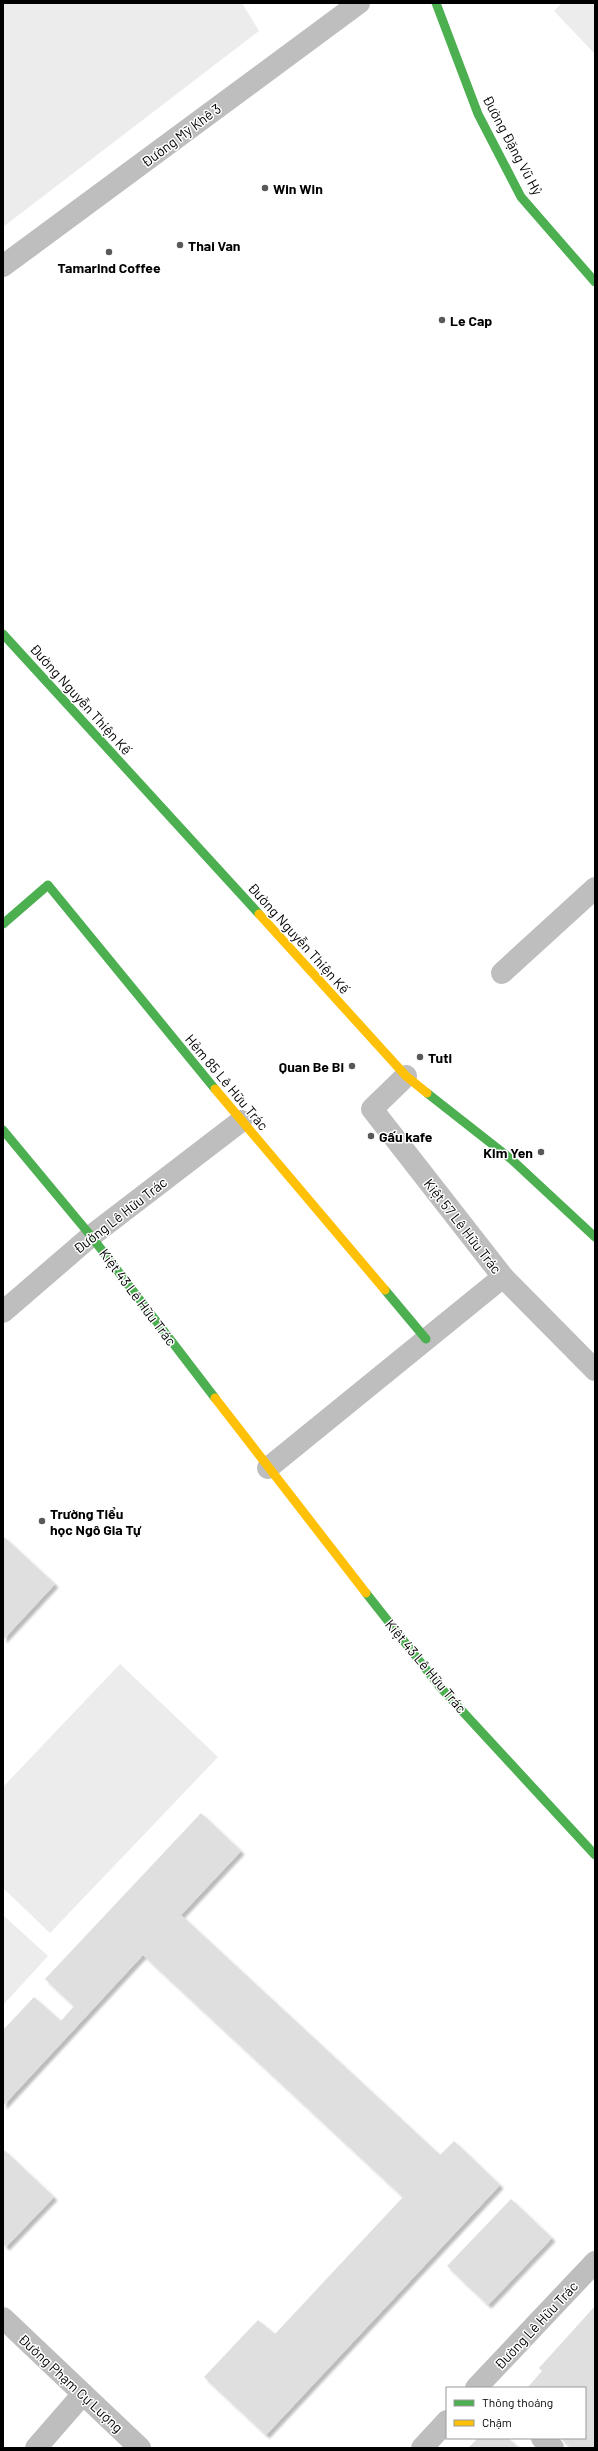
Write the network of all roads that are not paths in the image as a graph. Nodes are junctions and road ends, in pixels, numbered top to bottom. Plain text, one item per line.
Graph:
1 (359, 3) edge
2 (436, 3) edge
3 (3, 266) edge
4 (595, 282) edge
5 (3, 635) edge
6 (595, 888) edge
7 (3, 924) edge
8 (502, 973) dead end
9 (406, 1076) junction
10 (241, 1121) junction
11 (3, 1130) edge
12 (91, 1236) junction
13 (595, 1237) edge
14 (504, 1278) junction
15 (3, 1312) edge
16 (426, 1339) junction
17 (595, 1370) edge
18 (268, 1468) junction
19 (595, 1855) edge
20 (595, 2262) edge
21 (3, 2318) edge
22 (481, 2386) edge
23 (83, 2394) junction
24 (446, 2422) edge
25 (543, 2439) edge
26 (36, 2448) edge
27 (140, 2448) edge
28 (422, 2448) edge
29 (553, 2448) edge

1 - 3 street, Đường Mỹ Khê 3
2 - 4 street, Đường Đặng Vũ Hỷ
5 - 9 street, Đường Nguyễn Thiện Kế
6 - 8 street
7 - 10 street, Hẻm 85 Lê Hữu Trác
9 - 13 street, Đường Nguyễn Thiện Kế
9 - 14 street, Kiệt 57 Lê Hữu Trác
10 - 12 street, Đường Lê Hữu Trác
10 - 16 street, Hẻm 85 Lê Hữu Trác
11 - 12 street, Kiệt 43 Lê Hữu Trác
12 - 15 street, Đường Lê Hữu Trác
12 - 18 street, Kiệt 43 Lê Hữu Trác
14 - 16 street
14 - 17 street, Kiệt 57 Lê Hữu Trác
16 - 18 street
18 - 19 street, Kiệt 43 Lê Hữu Trác
20 - 22 street, Đường Lê Hữu Trác
21 - 23 street, Đường Phạm Cự Lượng
23 - 26 street
23 - 27 street, Đường Phạm Cự Lượng
24 - 28 street
25 - 29 street

